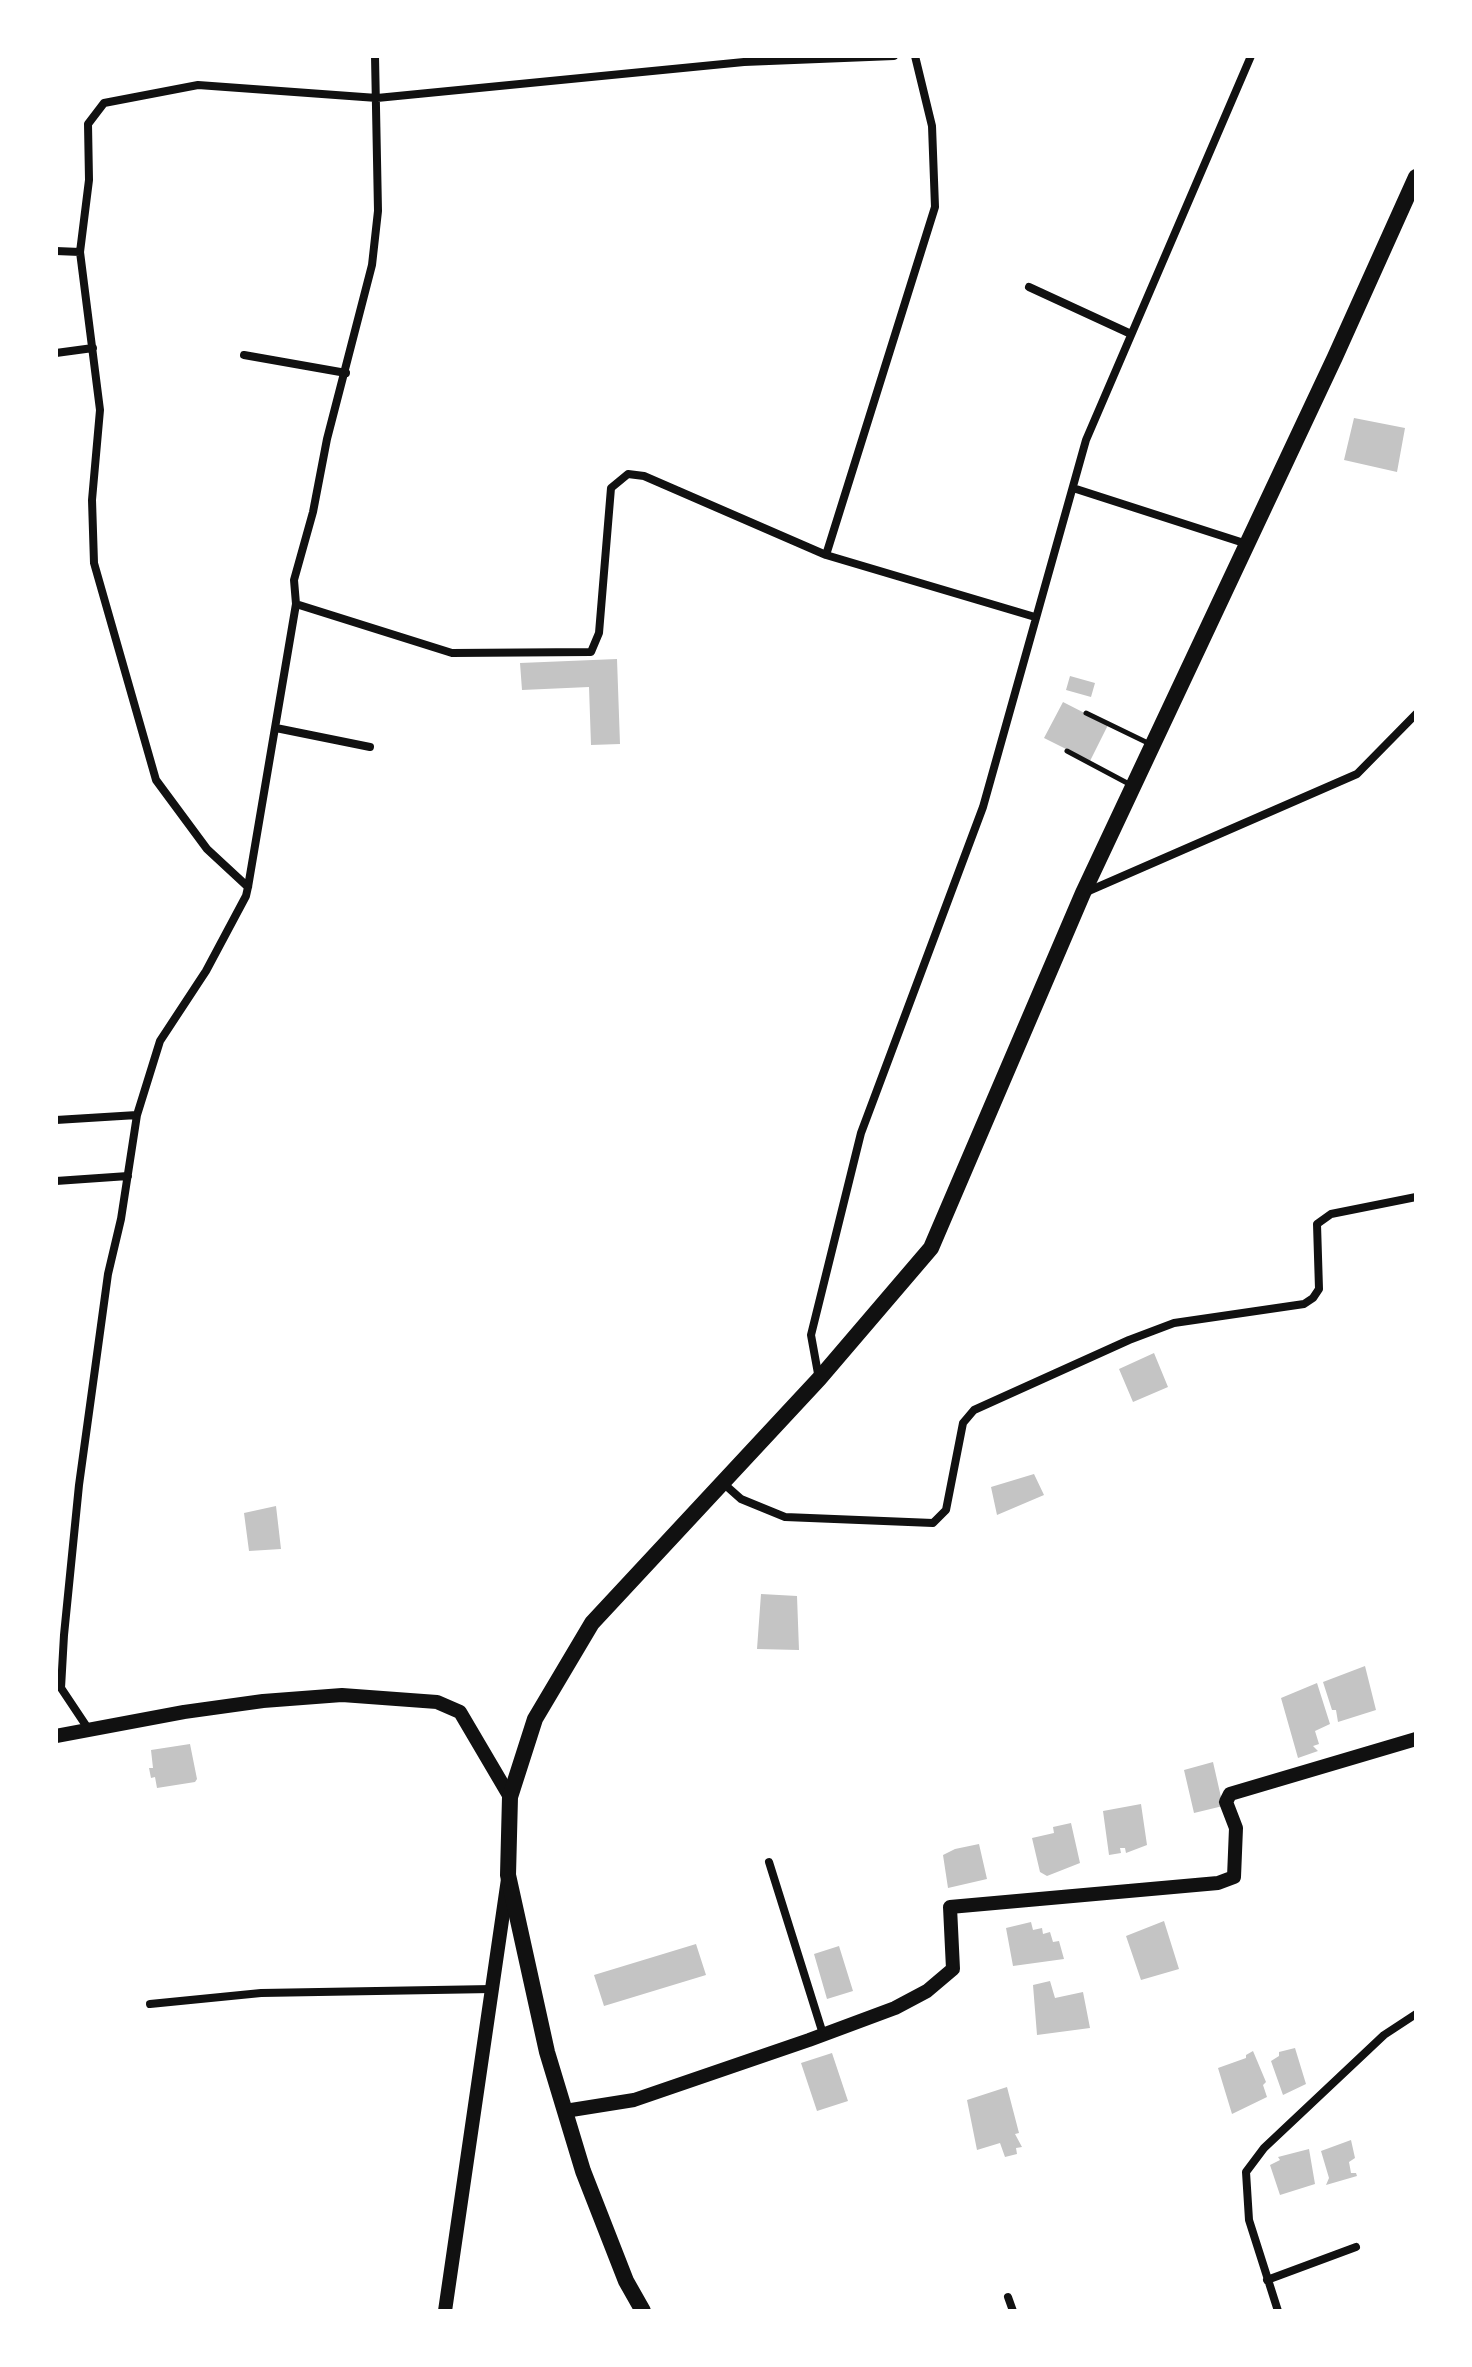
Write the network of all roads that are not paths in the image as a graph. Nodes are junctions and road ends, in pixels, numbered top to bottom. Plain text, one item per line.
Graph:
1 (375, 56) edge
2 (894, 56) edge
3 (915, 56) edge
4 (1251, 56) edge
5 (377, 98) junction
6 (1416, 177) edge
7 (56, 251) edge
8 (80, 252) junction
9 (1029, 287) dead end
10 (1131, 334) junction
11 (93, 348) junction
12 (56, 353) edge
13 (244, 355) dead end
14 (346, 373) junction
15 (1073, 488) junction
16 (1247, 544) junction
17 (826, 555) junction
18 (296, 604) junction
19 (1035, 617) junction
20 (1086, 713) dead end
21 (1416, 714) edge
22 (276, 728) junction
23 (1153, 745) junction
24 (370, 747) dead end
25 (1067, 751) dead end
26 (1133, 786) junction
27 (248, 887) junction
28 (1083, 893) junction
29 (137, 1115) junction
30 (56, 1120) edge
31 (128, 1176) junction
32 (56, 1181) edge
33 (1416, 1197) edge
34 (819, 1379) junction
35 (723, 1483) junction
36 (89, 1730) junction
37 (56, 1736) edge
38 (1416, 1739) edge
39 (510, 1797) junction
40 (769, 1862) dead end
41 (508, 1875) junction
42 (492, 1989) junction
43 (150, 2004) dead end
44 (1416, 2014) edge
45 (823, 2034) junction
46 (565, 2111) junction
47 (1356, 2247) dead end
48 (1267, 2280) junction
49 (1008, 2297) dead end
50 (445, 2311) edge
51 (643, 2311) edge
52 (1013, 2311) edge
53 (1278, 2311) edge

1 - 5 street
2 - 5 street
3 - 17 street
4 - 10 street
5 - 8 street
5 - 14 street
6 - 16 main road
7 - 8 street
8 - 11 street
9 - 10 street
10 - 15 street
11 - 12 street
11 - 27 street
13 - 14 street
14 - 18 street
15 - 16 street
15 - 19 street
16 - 23 main road
17 - 18 street
17 - 19 street
18 - 22 street
19 - 34 street
20 - 23 lane
21 - 28 street
22 - 24 street
22 - 27 street
23 - 26 main road
25 - 26 lane
26 - 28 main road
27 - 29 street
28 - 34 main road
29 - 30 street
29 - 31 street
31 - 32 street
31 - 36 street
33 - 35 street
34 - 35 main road
35 - 39 main road
36 - 37 main road
36 - 39 main road
38 - 45 main road
39 - 41 main road
40 - 45 street
41 - 42 main road
41 - 46 main road
42 - 43 street
42 - 50 main road
44 - 48 street
45 - 46 main road
46 - 51 main road
47 - 48 street
48 - 53 street
49 - 52 street

